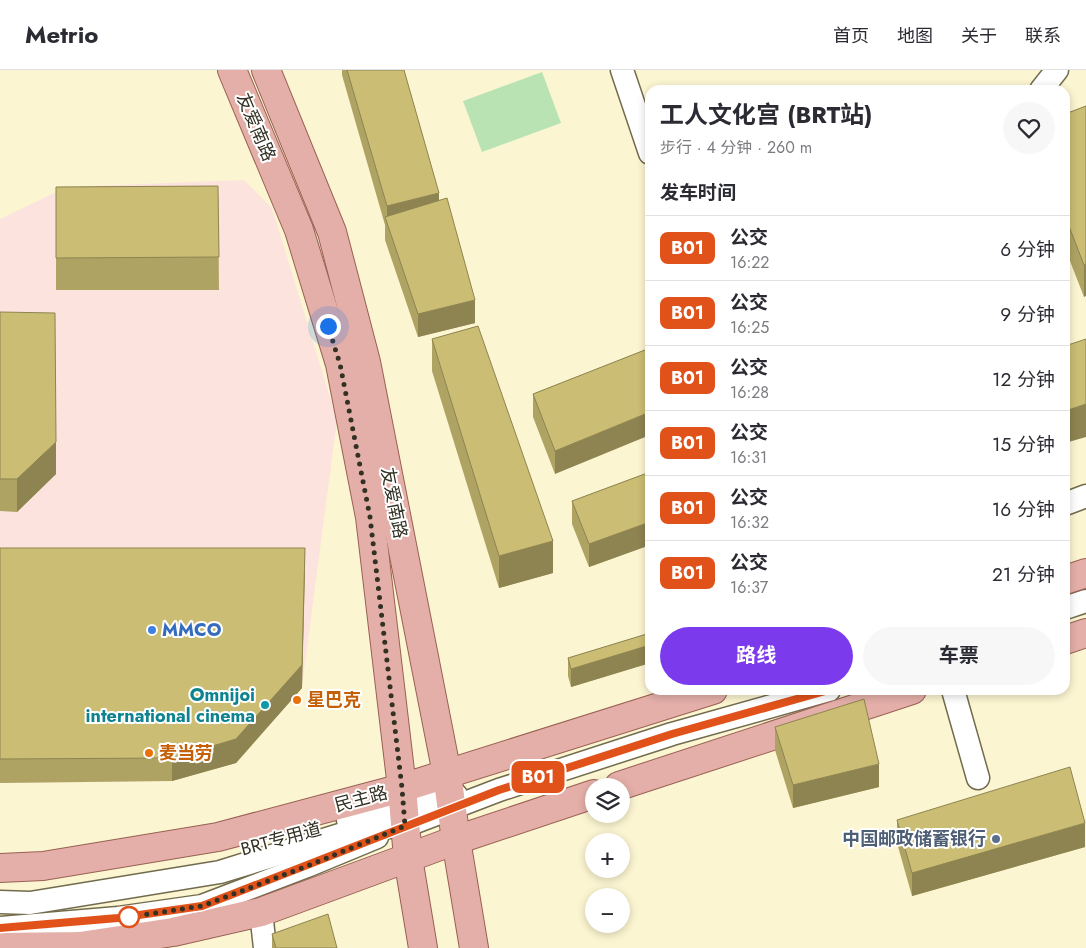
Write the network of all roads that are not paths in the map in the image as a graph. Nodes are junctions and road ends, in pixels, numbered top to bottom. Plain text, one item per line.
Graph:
1 (232, 70) edge
2 (266, 70) edge
3 (622, 70) edge
4 (1057, 70) edge
5 (1045, 85) edge
6 (645, 138) edge
7 (1086, 496) edge
8 (1070, 502) edge
9 (1086, 573) edge
10 (1070, 578) edge
11 (1086, 586) edge
12 (1070, 591) edge
13 (1086, 601) edge
14 (1070, 606) edge
15 (1086, 633) edge
16 (1070, 638) edge
17 (700, 695) edge
18 (767, 695) edge
19 (811, 695) edge
20 (897, 695) edge
21 (954, 695) edge
22 (978, 778) dead end
23 (630, 782) edge
24 (449, 793) junction
25 (585, 797) edge
26 (403, 806) junction
27 (456, 840) junction
28 (408, 858) junction
29 (0, 868) edge
30 (0, 890) edge
31 (0, 902) edge
32 (261, 912) junction
33 (0, 928) edge
34 (0, 947) edge
35 (265, 948) edge
36 (422, 948) edge
37 (474, 948) edge

1 - 26 main road, 友爱南路
2 - 24 main road, 友爱南路
3 - 6 street
4 - 5 street
7 - 8 street
9 - 10 main road
11 - 12 street
13 - 14 street
15 - 16 main road
17 - 24 main road, 民主路
18 - 24 street, BRT专用道
19 - 24 street, BRT专用道
20 - 23 main road
21 - 22 street
24 - 26 main road, 民主路
24 - 26 street, BRT专用道
24 - 27 main road, 友爱南路
25 - 27 main road
26 - 28 main road, 友爱南路
26 - 29 main road, 民主路
26 - 30 street, BRT专用道
26 - 31 street, BRT专用道
26 - 33 street, BRT专用道
27 - 28 main road
27 - 37 main road, 友爱南路
28 - 32 main road
28 - 36 main road, 友爱南路
32 - 34 main road
32 - 35 street

